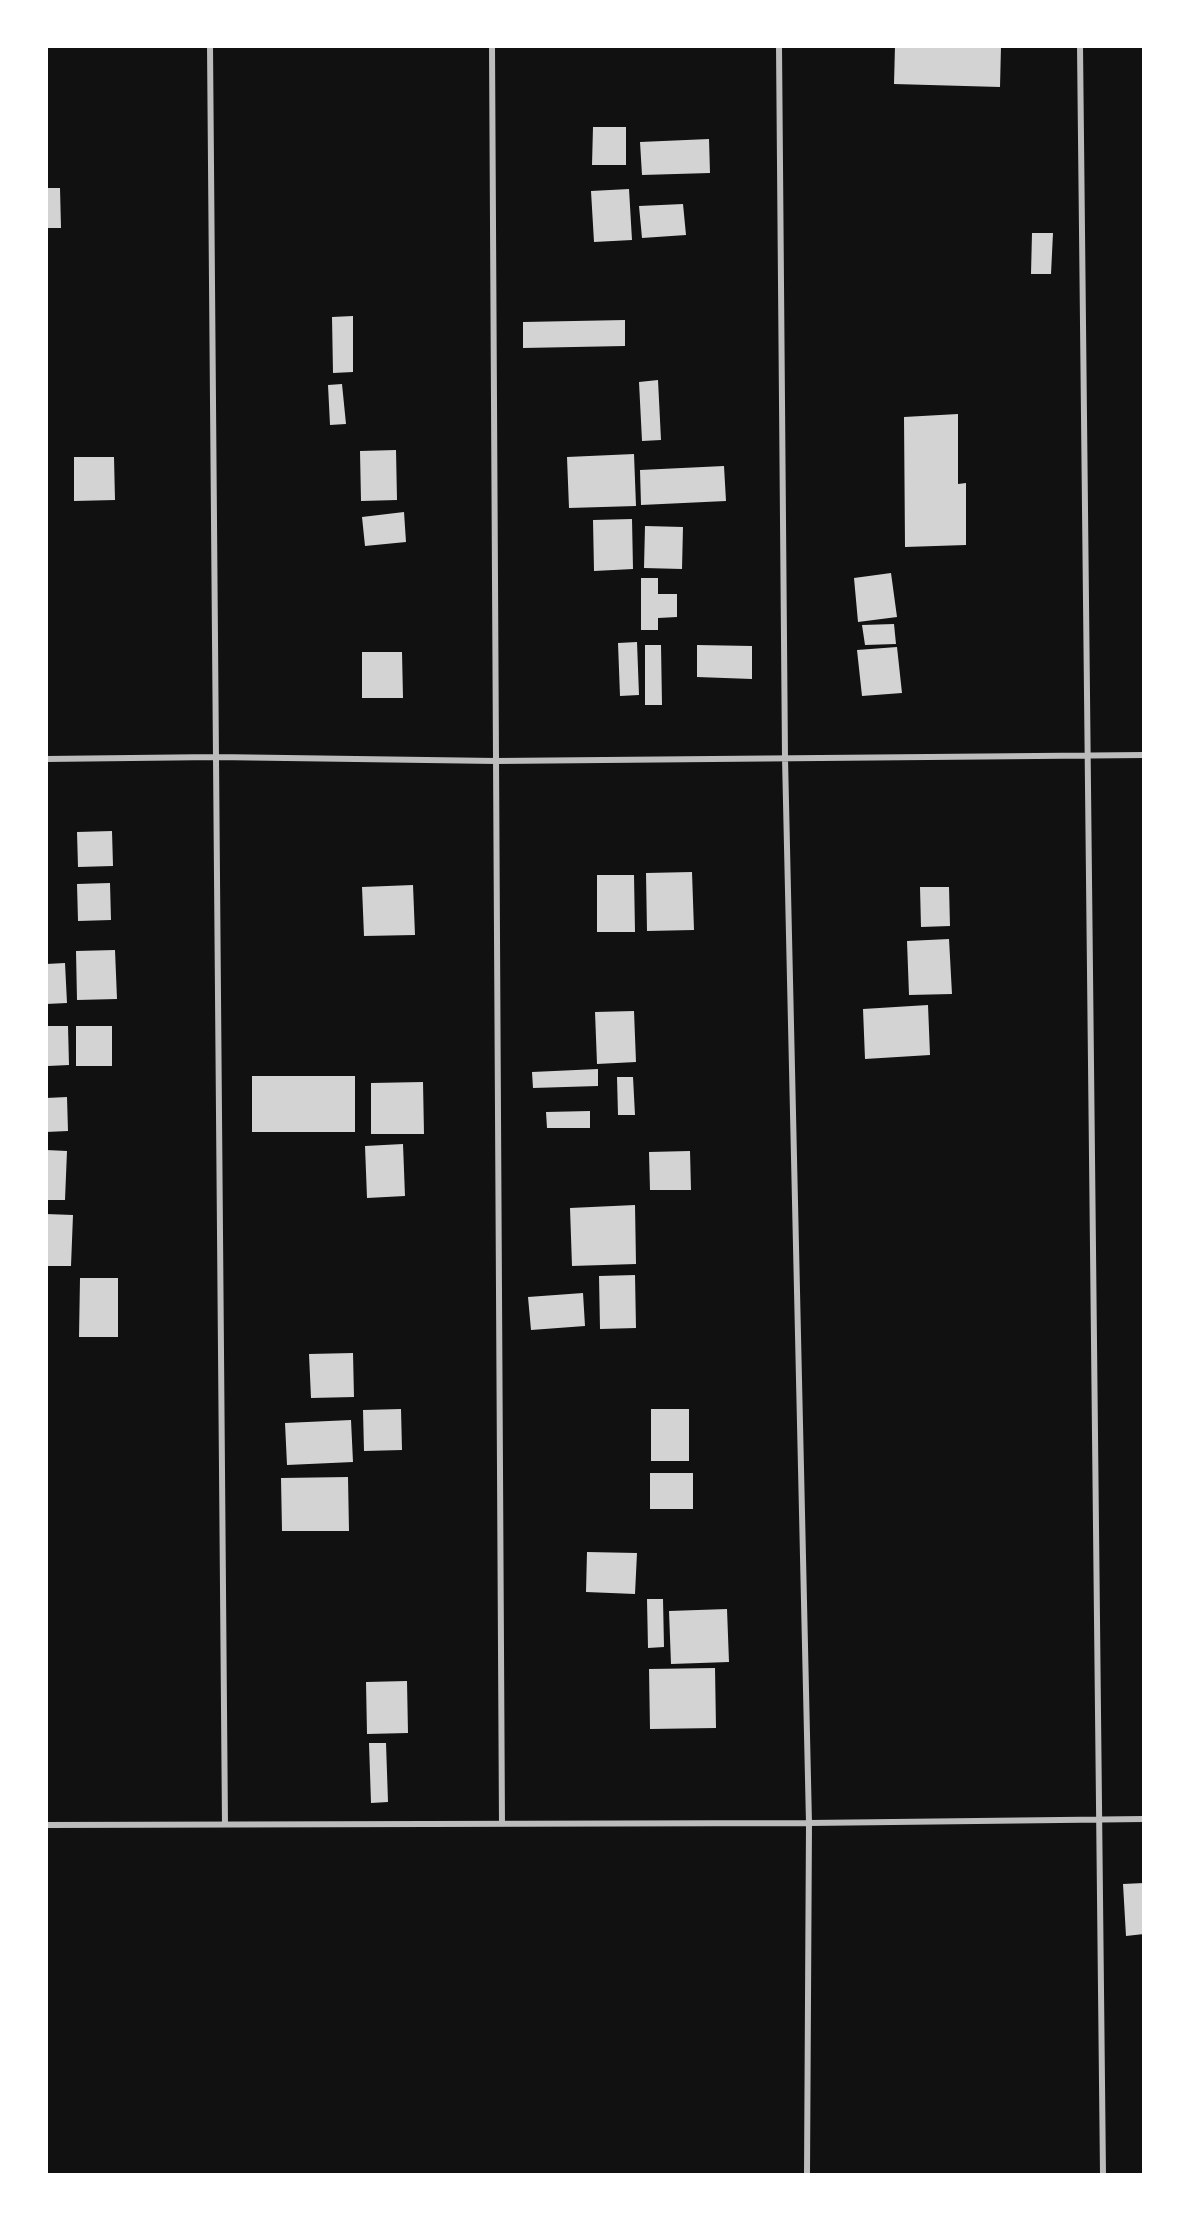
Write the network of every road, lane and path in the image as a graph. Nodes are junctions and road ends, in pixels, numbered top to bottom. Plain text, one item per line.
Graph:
1 (210, 46) edge
2 (492, 46) edge
3 (779, 46) edge
4 (1080, 46) edge
5 (1087, 754) junction
6 (1143, 755) edge
7 (216, 758) junction
8 (785, 758) junction
9 (46, 759) edge
10 (496, 761) junction
11 (1100, 1819) junction
12 (1143, 1819) edge
13 (809, 1822) junction
14 (225, 1824) junction
15 (502, 1824) junction
16 (46, 1825) edge
17 (807, 2175) edge
18 (1103, 2175) edge

1 - 7 street
2 - 10 street
3 - 8 street
4 - 5 street
5 - 6 street
5 - 8 street
5 - 11 street
7 - 9 street
7 - 10 street
7 - 14 street
8 - 10 street
8 - 13 street
10 - 15 street
11 - 12 street
11 - 13 street
11 - 18 street
13 - 15 street
13 - 17 street
14 - 15 street
14 - 16 street

